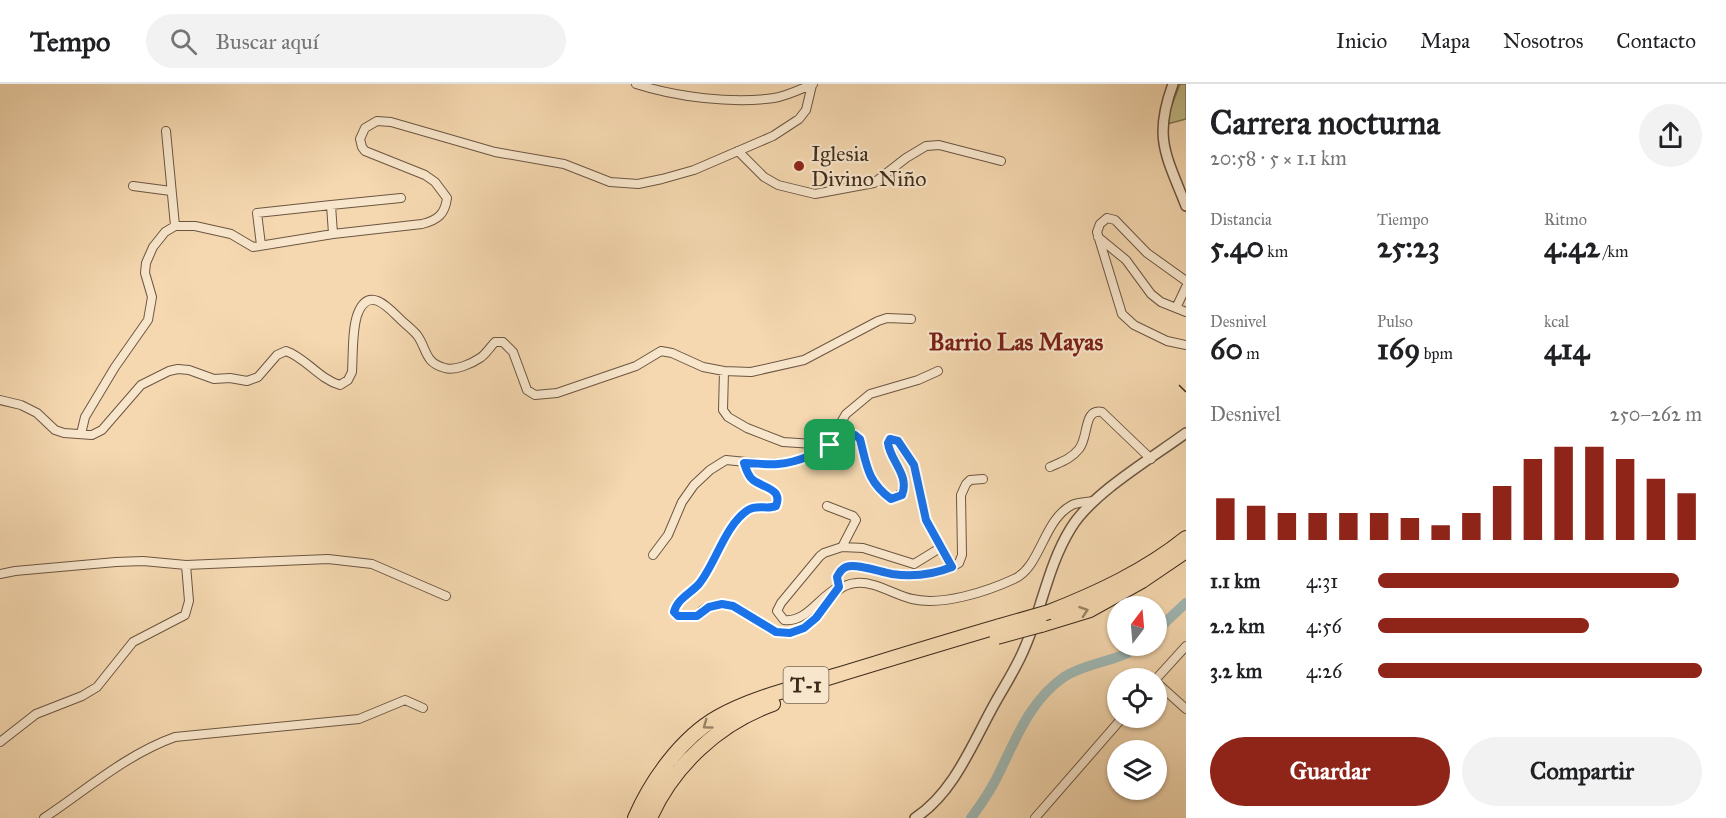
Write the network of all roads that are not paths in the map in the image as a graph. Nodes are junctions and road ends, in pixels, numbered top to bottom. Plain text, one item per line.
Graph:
1 (636, 84) edge
2 (810, 84) edge
3 (821, 84) edge
4 (1173, 84) edge
5 (166, 131) dead end
6 (738, 151) junction
7 (1001, 161) dead end
8 (133, 186) dead end
9 (171, 192) junction
10 (401, 198) dead end
11 (331, 205) junction
12 (1186, 206) edge
13 (175, 226) junction
14 (333, 234) junction
15 (1098, 237) junction
16 (261, 245) junction
17 (1186, 281) edge
18 (1186, 287) edge
19 (1176, 308) junction
20 (1186, 312) edge
21 (911, 319) dead end
22 (1186, 345) edge
23 (724, 371) junction
24 (938, 371) dead end
25 (0, 400) edge
26 (1186, 433) edge
27 (81, 434) junction
28 (821, 445) junction
29 (830, 445) junction
30 (1151, 459) junction
31 (744, 463) junction
32 (1050, 467) dead end
33 (983, 479) dead end
34 (1096, 500) junction
35 (828, 506) dead end
36 (1186, 538) edge
37 (842, 547) junction
38 (940, 548) junction
39 (1186, 551) edge
40 (653, 555) dead end
41 (186, 565) junction
42 (952, 567) junction
43 (0, 574) edge
44 (839, 587) junction
45 (446, 596) dead end
46 (999, 631) junction
47 (1186, 646) edge
48 (1167, 668) edge
49 (1167, 691) edge
50 (423, 708) dead end
51 (1186, 709) edge
52 (1114, 728) edge
53 (0, 742) edge
54 (644, 797) junction
55 (44, 818) edge
56 (628, 818) edge
57 (636, 818) edge
58 (650, 818) edge
59 (915, 818) edge
60 (1035, 818) edge

1 - 2 street
2 - 3 street
2 - 6 street
4 - 12 street
5 - 9 street
6 - 7 street
6 - 14 street
8 - 9 street
9 - 13 street
10 - 11 street
11 - 14 street
11 - 16 street
13 - 16 street
13 - 27 street
14 - 16 street
15 - 17 street
15 - 19 street
15 - 22 street
18 - 19 street
19 - 20 street
21 - 23 street
23 - 27 street
23 - 28 street
24 - 28 street
25 - 27 street
26 - 30 street
28 - 29 street
29 - 31 street
29 - 38 street
30 - 32 street
30 - 34 street
31 - 40 street
31 - 44 street
33 - 42 street
34 - 44 street
34 - 59 street
35 - 37 street
36 - 46 highway, T-1, bridge
37 - 38 street
37 - 44 street
38 - 42 street
46 -> 39 highway, T-1, bridge
41 - 43 street
41 - 45 street
41 - 53 street
42 - 44 street
46 -> 54 highway, T-1
46 - 58 highway, T-1
47 - 48 street
49 - 51 street
50 - 55 street
52 - 60 street
54 - 56 highway
54 - 57 highway, T-1

